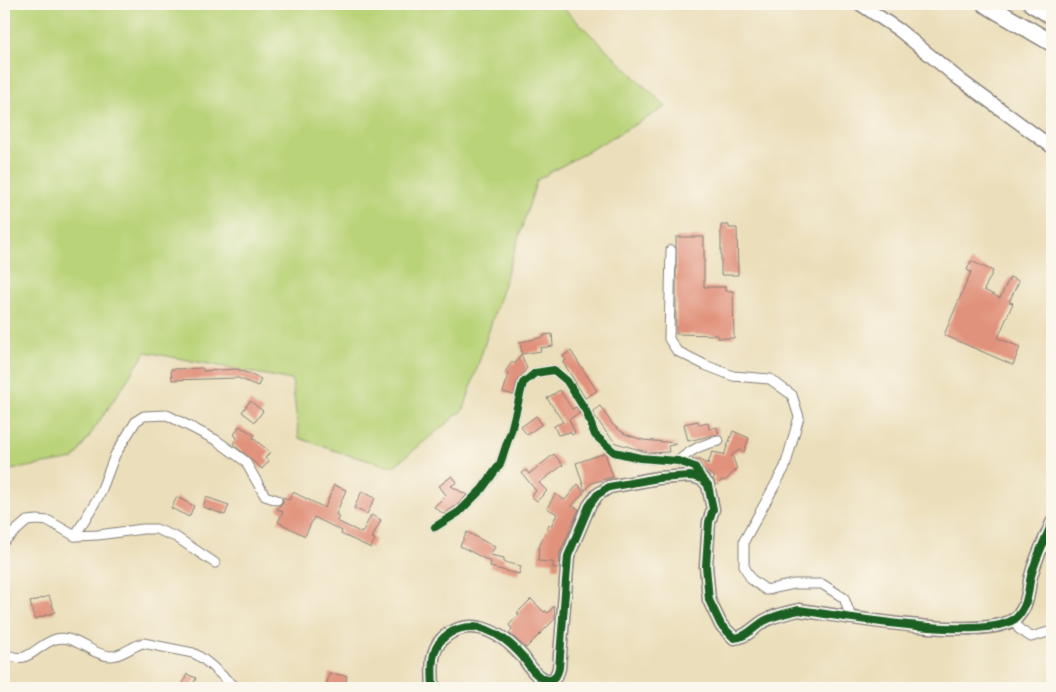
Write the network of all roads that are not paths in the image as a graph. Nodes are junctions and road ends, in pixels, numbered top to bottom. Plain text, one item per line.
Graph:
1 (860, 4) edge
2 (985, 4) edge
3 (1032, 4) edge
4 (1052, 16) edge
5 (1052, 43) edge
6 (1052, 146) edge
7 (671, 250) dead end
8 (719, 441) dead end
9 (678, 461) junction
10 (702, 479) junction
11 (277, 500) dead end
12 (1052, 523) edge
13 (435, 527) dead end
14 (75, 536) junction
15 (4, 541) edge
16 (215, 563) dead end
17 (852, 617) junction
18 (1014, 620) junction
19 (1052, 631) edge
20 (4, 653) edge
21 (238, 688) edge
22 (433, 688) edge

1 - 6 street
2 - 5 highway
3 - 4 highway
7 - 17 street
8 - 9 street
9 - 10 street
9 - 13 street
10 - 17 street
10 - 22 street
11 - 14 street
12 - 18 street
14 - 15 street
14 - 16 street
17 - 18 street
18 - 19 street
20 - 21 street

